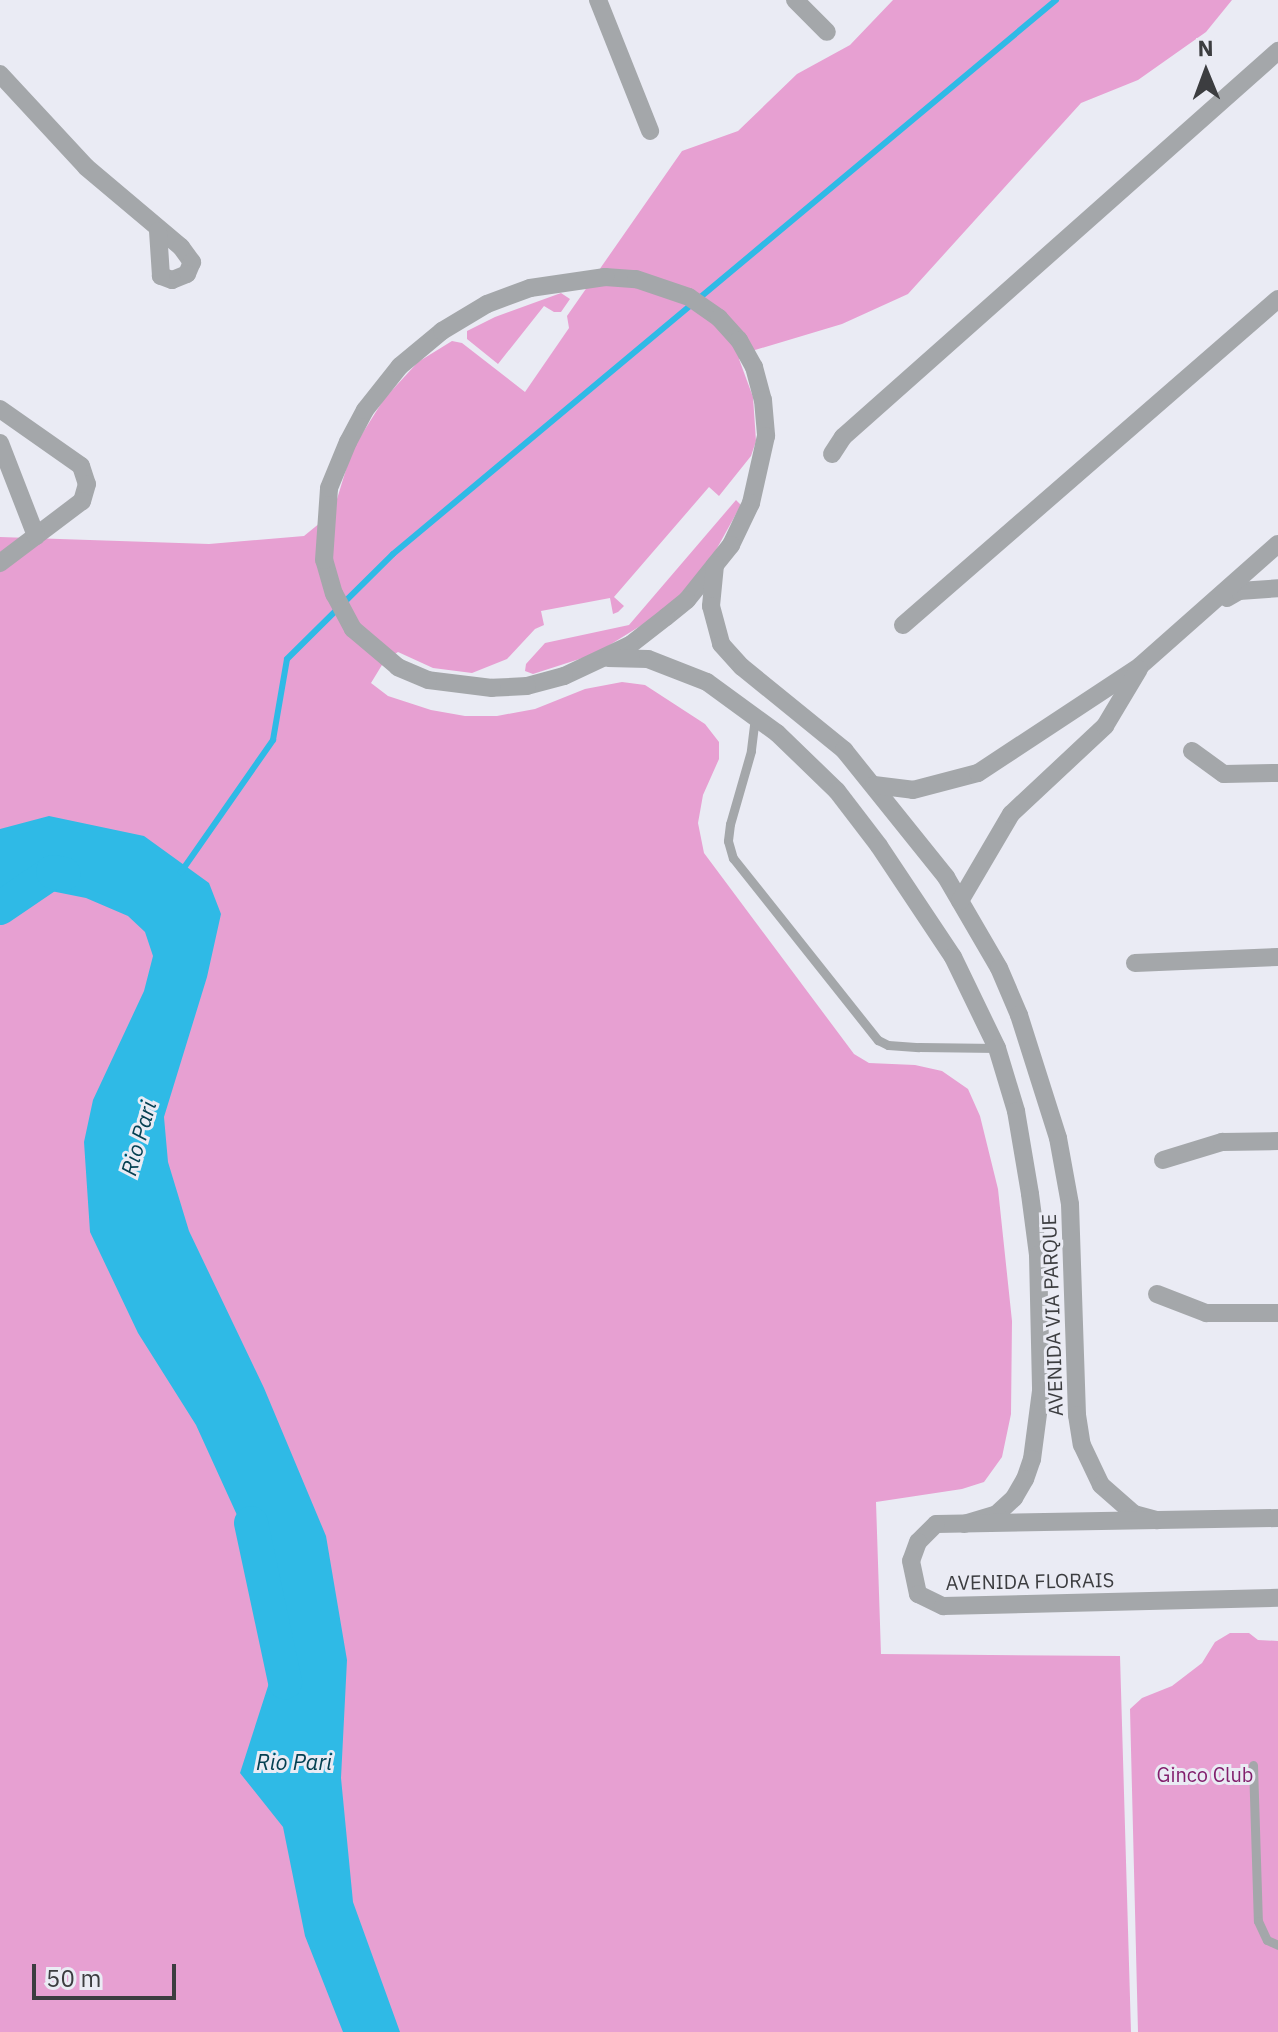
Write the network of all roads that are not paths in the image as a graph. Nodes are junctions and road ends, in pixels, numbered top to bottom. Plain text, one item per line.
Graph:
1 (598, 0) edge
2 (795, 0) edge
3 (827, 32) dead end
4 (1278, 51) edge
5 (0, 74) edge
6 (650, 131) dead end
7 (158, 231) dead end
8 (1278, 299) edge
9 (0, 409) edge
10 (0, 443) edge
11 (832, 454) dead end
12 (36, 536) junction
13 (1278, 544) edge
14 (0, 563) edge
15 (715, 565) junction
16 (1278, 588) edge
17 (1214, 604) junction
18 (903, 625) dead end
19 (606, 658) junction
20 (1140, 666) junction
21 (755, 717) junction
22 (1192, 751) dead end
23 (1278, 773) edge
24 (874, 785) junction
25 (960, 901) junction
26 (1278, 957) edge
27 (1135, 963) dead end
28 (997, 1048) junction
29 (1278, 1141) edge
30 (1163, 1160) dead end
31 (1157, 1294) dead end
32 (1278, 1313) edge
33 (1278, 1518) edge
34 (1157, 1520) junction
35 (964, 1524) junction
36 (1278, 1598) edge
37 (1253, 1765) dead end
38 (1278, 1945) edge

1 - 6 street
2 - 3 street
4 - 11 street
5 - 7 street
8 - 18 street
9 - 12 street
10 - 12 street
12 - 14 street
13 - 17 street
15 - 19 street, AVENIDA VIA PARQUE
15 - 19 street, AVENIDA VIA PARQUE
15 - 24 street, AVENIDA VIA PARQUE
16 - 17 street
17 - 20 street
19 - 21 street, AVENIDA VIA PARQUE
20 - 24 street
20 - 25 street
21 - 28 street, AVENIDA VIA PARQUE
21 - 28 lane
22 - 23 street
24 - 25 street, AVENIDA VIA PARQUE
25 - 34 street, AVENIDA VIA PARQUE
26 - 27 street
28 - 35 street, AVENIDA VIA PARQUE
29 - 30 street
31 - 32 street
33 - 34 street, AVENIDA FLORAIS
34 - 35 street, AVENIDA FLORAIS
35 - 36 street, AVENIDA FLORAIS
37 - 38 lane

